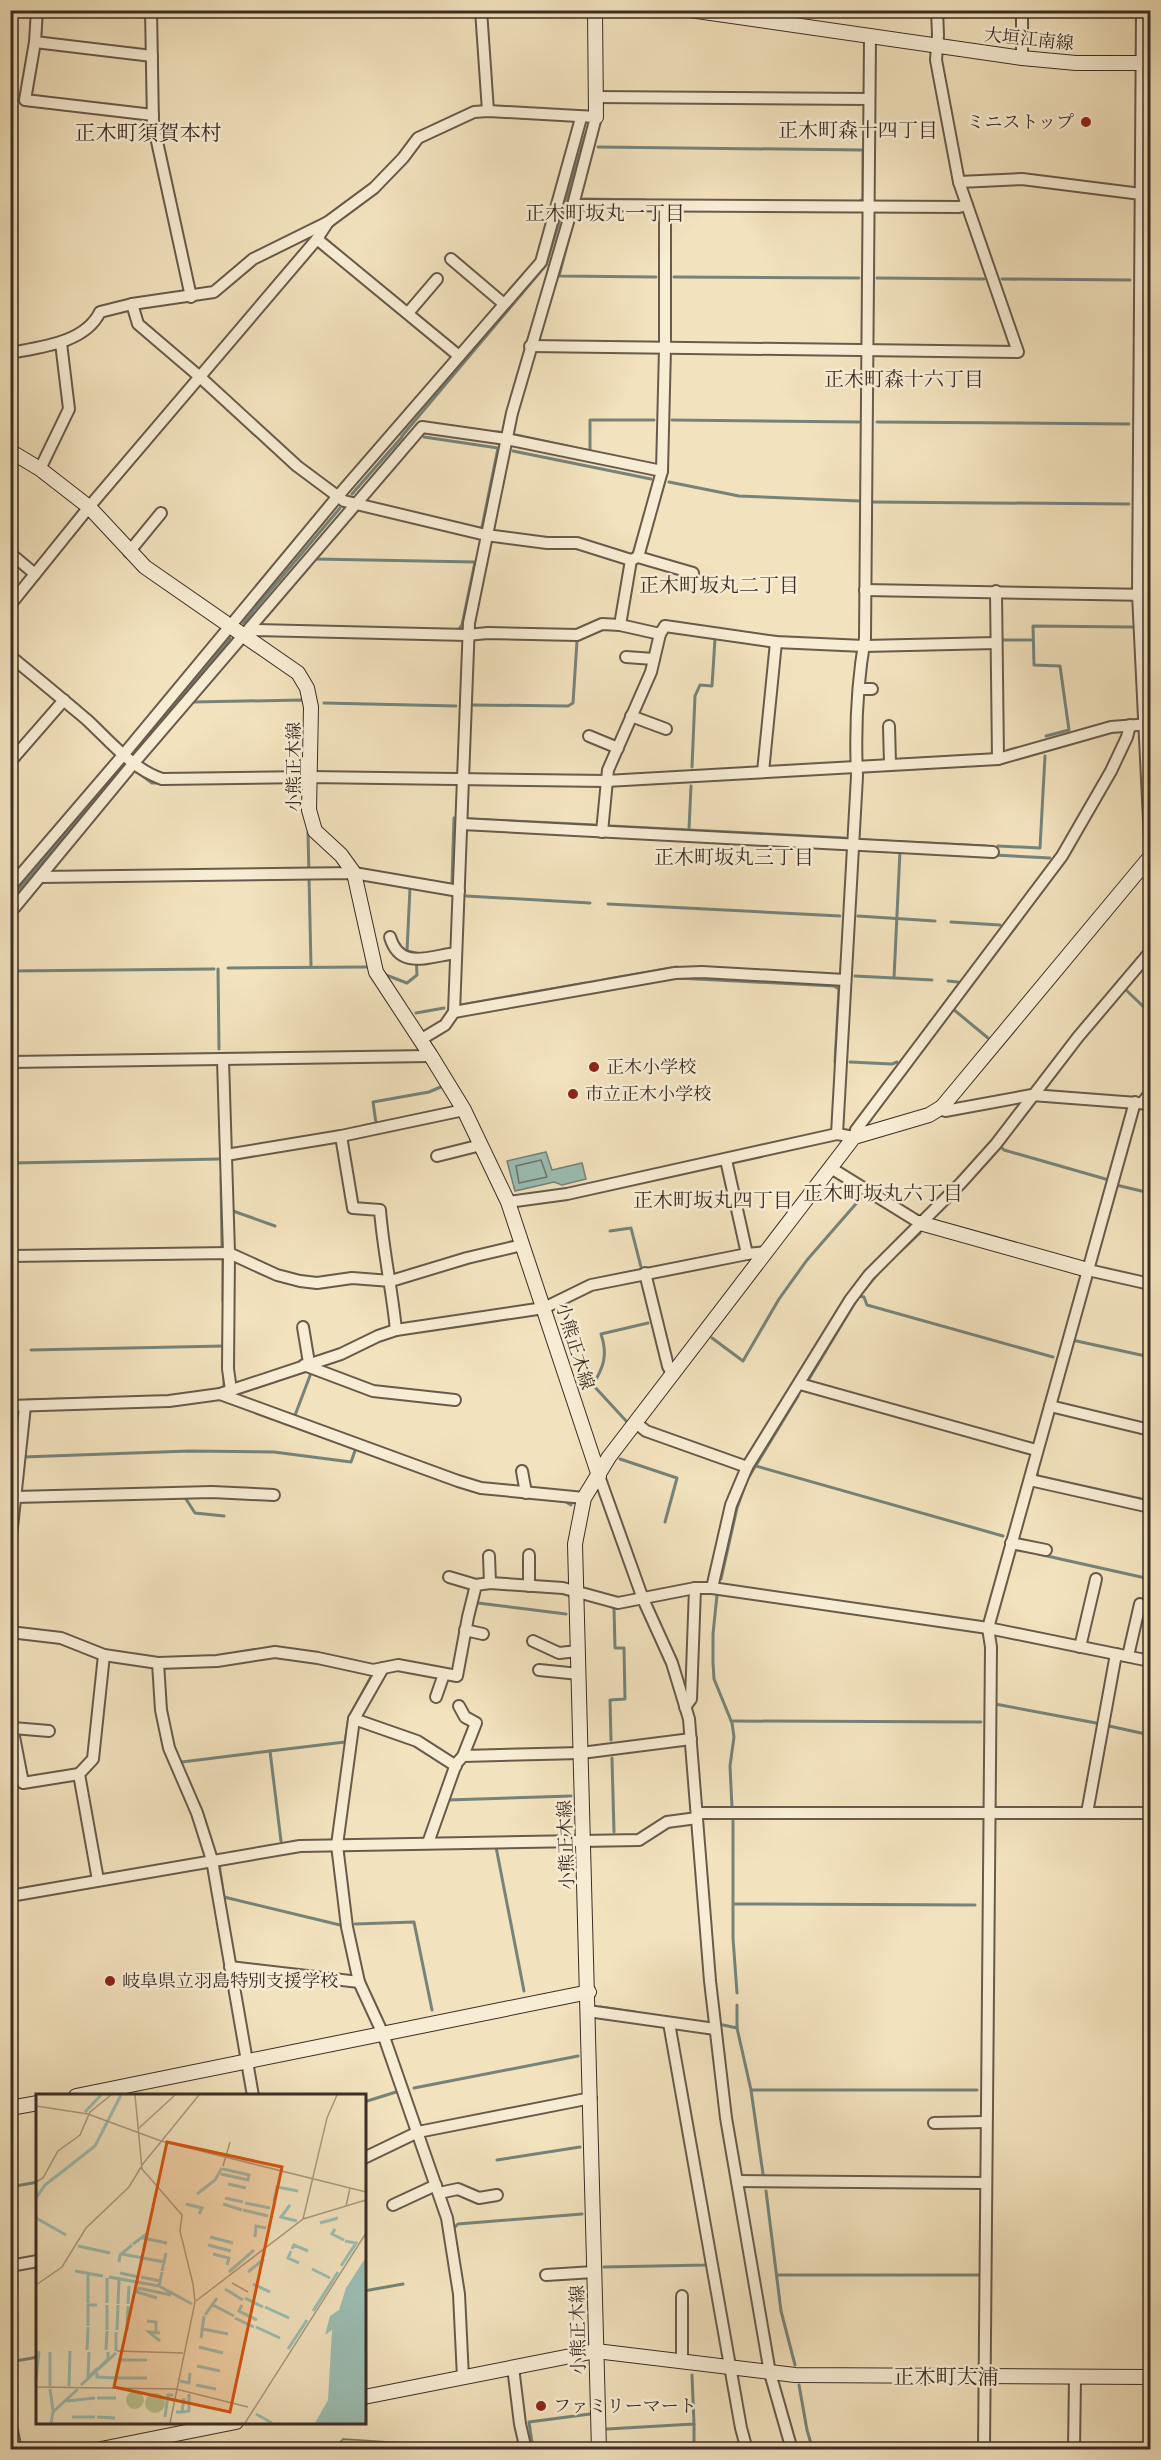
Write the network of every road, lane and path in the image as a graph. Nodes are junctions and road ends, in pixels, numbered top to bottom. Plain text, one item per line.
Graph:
1 (37, 10) edge
2 (151, 10) edge
3 (481, 10) edge
4 (595, 10) edge
5 (937, 10) edge
6 (1022, 10) edge
7 (1142, 10) edge
8 (700, 11) edge
9 (870, 37) junction
10 (35, 42) junction
11 (937, 47) junction
12 (152, 56) junction
13 (1022, 58) junction
14 (1146, 63) edge
15 (596, 97) junction
16 (869, 99) junction
17 (488, 111) junction
18 (153, 115) junction
19 (596, 117) junction
20 (581, 118) junction
21 (959, 182) junction
22 (1141, 194) junction
23 (573, 205) junction
24 (968, 205) junction
25 (665, 206) junction
26 (868, 206) junction
27 (328, 222) junction
28 (317, 238) junction
29 (451, 259) dead end
30 (437, 279) dead end
31 (191, 297) junction
32 (132, 304) junction
33 (504, 304) junction
34 (408, 313) junction
35 (61, 343) junction
36 (530, 346) junction
37 (665, 348) junction
38 (868, 350) junction
39 (10, 353) edge
40 (459, 356) junction
41 (200, 376) junction
42 (506, 439) junction
43 (10, 451) edge
44 (40, 469) junction
45 (662, 471) junction
46 (338, 496) junction
47 (354, 504) junction
48 (89, 507) junction
49 (161, 513) dead end
50 (486, 535) junction
51 (129, 552) junction
52 (10, 553) edge
53 (634, 559) junction
54 (693, 573) dead end
55 (36, 574) junction
56 (866, 590) junction
57 (996, 591) junction
58 (1137, 594) junction
59 (1150, 595) edge
60 (10, 605) edge
61 (620, 625) junction
62 (231, 627) junction
63 (660, 634) junction
64 (467, 635) junction
65 (245, 636) junction
66 (776, 642) junction
67 (996, 644) junction
68 (864, 646) junction
69 (10, 656) edge
70 (626, 657) dead end
71 (654, 659) junction
72 (859, 689) junction
73 (872, 689) dead end
74 (1147, 692) edge
75 (64, 700) junction
76 (631, 716) junction
77 (1148, 724) edge
78 (1130, 725) junction
79 (889, 726) dead end
80 (666, 729) dead end
81 (589, 736) dead end
82 (618, 748) junction
83 (124, 754) junction
84 (998, 759) junction
85 (10, 762) edge
86 (134, 764) junction
87 (890, 764) junction
88 (857, 766) junction
89 (763, 772) junction
90 (309, 777) junction
91 (464, 779) junction
92 (606, 781) junction
93 (462, 824) junction
94 (602, 832) junction
95 (1150, 841) edge
96 (854, 845) junction
97 (993, 852) dead end
98 (1150, 857) edge
99 (354, 873) junction
100 (40, 877) junction
101 (10, 887) edge
102 (459, 891) junction
103 (12, 908) edge
104 (390, 937) dead end
105 (1150, 951) edge
106 (456, 953) junction
107 (845, 980) junction
108 (454, 1012) junction
109 (420, 1040) junction
110 (431, 1056) junction
111 (223, 1060) junction
112 (10, 1062) edge
113 (1150, 1093) edge
114 (1032, 1095) junction
115 (1142, 1103) edge
116 (942, 1107) junction
117 (464, 1110) junction
118 (837, 1134) junction
119 (341, 1136) junction
120 (854, 1137) junction
121 (481, 1145) junction
122 (226, 1155) junction
123 (437, 1156) dead end
124 (726, 1160) junction
125 (831, 1168) junction
126 (508, 1202) junction
127 (920, 1223) junction
128 (522, 1245) junction
129 (766, 1252) junction
130 (229, 1253) junction
131 (747, 1254) junction
132 (10, 1256) edge
133 (1088, 1270) junction
134 (645, 1274) junction
135 (391, 1281) junction
136 (1150, 1284) edge
137 (544, 1308) junction
138 (303, 1327) dead end
139 (396, 1330) junction
140 (306, 1364) junction
141 (672, 1374) junction
142 (800, 1384) junction
143 (225, 1392) junction
144 (455, 1400) dead end
145 (25, 1406) junction
146 (1050, 1406) junction
147 (10, 1407) edge
148 (636, 1423) junction
149 (1150, 1430) edge
150 (1036, 1450) junction
151 (747, 1467) junction
152 (522, 1471) dead end
153 (598, 1476) junction
154 (1030, 1480) junction
155 (526, 1493) junction
156 (274, 1496) dead end
157 (15, 1497) junction
158 (585, 1498) junction
159 (1150, 1507) edge
160 (1011, 1543) junction
161 (10, 1546) edge
162 (1046, 1550) dead end
163 (529, 1555) dead end
164 (489, 1556) dead end
165 (449, 1577) dead end
166 (1096, 1579) dead end
167 (490, 1583) junction
168 (476, 1585) junction
169 (529, 1586) junction
170 (695, 1588) junction
171 (712, 1588) junction
172 (576, 1593) junction
173 (643, 1599) junction
174 (1140, 1604) dead end
175 (988, 1628) junction
176 (465, 1630) junction
177 (10, 1632) edge
178 (483, 1634) dead end
179 (533, 1641) dead end
180 (1080, 1647) junction
181 (578, 1651) junction
182 (1116, 1654) junction
183 (104, 1655) junction
184 (1128, 1656) junction
185 (1150, 1661) edge
186 (158, 1664) junction
187 (382, 1668) junction
188 (539, 1670) dead end
189 (444, 1674) junction
190 (579, 1674) junction
191 (436, 1697) dead end
192 (459, 1706) dead end
193 (686, 1707) junction
194 (10, 1716) edge
195 (354, 1719) junction
196 (13, 1728) junction
197 (49, 1731) dead end
198 (691, 1739) junction
199 (581, 1753) junction
200 (463, 1756) junction
201 (456, 1766) junction
202 (79, 1774) junction
203 (989, 1812) junction
204 (1150, 1812) edge
205 (1087, 1813) junction
206 (697, 1816) junction
207 (583, 1842) junction
208 (428, 1843) junction
209 (337, 1845) junction
210 (212, 1860) junction
211 (98, 1880) junction
212 (10, 1896) edge
213 (230, 1967) junction
214 (359, 1982) junction
215 (589, 1992) junction
216 (588, 2011) junction
217 (669, 2024) junction
218 (716, 2029) junction
219 (383, 2034) junction
220 (245, 2060) junction
221 (85, 2094) edge
222 (253, 2094) edge
223 (591, 2098) junction
224 (36, 2103) edge
225 (10, 2108) edge
226 (985, 2122) junction
227 (934, 2123) dead end
228 (418, 2132) junction
229 (366, 2157) edge
230 (737, 2181) junction
231 (985, 2183) junction
232 (437, 2189) junction
233 (497, 2195) dead end
234 (393, 2205) dead end
235 (36, 2260) edge
236 (10, 2266) edge
237 (594, 2272) junction
238 (546, 2275) dead end
239 (682, 2296) dead end
240 (596, 2350) junction
241 (682, 2362) junction
242 (513, 2367) junction
243 (730, 2368) junction
244 (770, 2373) junction
245 (986, 2377) junction
246 (1075, 2377) junction
247 (1150, 2377) edge
248 (463, 2378) junction
249 (366, 2397) edge
250 (10, 2421) edge
251 (226, 2424) edge
252 (16, 2450) edge
253 (96, 2450) edge
254 (526, 2450) edge
255 (599, 2450) edge
256 (747, 2450) edge
257 (792, 2450) edge
258 (984, 2450) edge
259 (1074, 2450) edge

1 - 10 street
2 - 12 street
3 - 17 street
4 - 15 main road
5 - 11 street
6 - 13 street
7 - 14 street
8 - 9 main road, 大垣江南線
9 - 11 main road, 大垣江南線
9 - 16 street
10 - 12 street
10 - 18 street
11 - 13 main road, 大垣江南線
11 - 21 street
12 - 18 street
13 - 14 main road, 大垣江南線
14 - 22 street
15 - 16 street
15 - 19 main road
16 - 26 street
17 - 20 street
17 - 27 street
18 - 31 street
19 - 20 street
19 - 23 street
20 - 33 street
21 - 22 street
21 - 24 street
22 - 58 street
23 - 25 street
23 - 36 street
24 - 26 street
24 - 38 street
25 - 26 street
25 - 37 street
26 - 38 street
27 - 28 street
27 - 31 street
28 - 34 street
28 - 41 street
29 - 33 street
30 - 34 street
31 - 32 street
32 - 35 street
32 - 41 street
33 - 40 street
34 - 40 street
35 - 39 street
35 - 44 street
36 - 37 street
36 - 42 street
37 - 38 street
37 - 45 street
38 - 56 street
40 - 46 street
41 - 46 street
41 - 48 street
42 - 45 street
42 - 47 street
42 - 50 street
43 - 44 main road, 小熊正木線
44 - 48 main road, 小熊正木線
45 - 53 street
46 - 47 street
46 - 62 street
47 - 50 street
47 - 65 street
48 - 51 main road, 小熊正木線
48 - 55 street
49 - 51 street
50 - 53 street
50 - 64 street
51 - 62 main road, 小熊正木線
52 - 55 street
53 - 54 street
53 - 61 street
55 - 60 street
56 - 57 street
56 - 68 street
57 - 58 street
57 - 67 street
58 - 59 street
58 - 74 street
61 - 63 street
61 - 64 street
62 - 65 main road, 小熊正木線
62 - 83 street
63 - 66 street
63 - 71 street
64 - 65 street
64 - 91 street
65 - 86 street
65 - 90 main road, 小熊正木線
66 - 68 street
66 - 89 street
67 - 68 street
67 - 84 street
68 - 72 street
69 - 75 street
70 - 71 street
71 - 76 street
72 - 73 street
72 - 88 street
74 - 77 street
75 - 83 street
75 - 85 street
76 - 80 street
76 - 82 street
77 - 78 street
77 - 95 street
78 - 84 street
78 - 120 street
79 - 87 street
81 - 82 street
82 - 92 street
83 - 86 street
83 - 101 street
84 - 87 street
86 - 90 street
86 - 100 street
87 - 88 street
88 - 89 street
88 - 96 street
89 - 92 street
90 - 91 street
90 - 99 main road, 小熊正木線
91 - 92 street
91 - 93 street
92 - 94 street
93 - 94 street
93 - 102 street
94 - 96 street
96 - 97 street
96 - 107 street
98 - 116 main road
99 - 100 street
99 - 102 street
99 - 109 main road, 小熊正木線
100 - 103 street
102 - 106 street
104 - 106 street
105 - 114 street
106 - 108 street
107 - 108 street
107 - 118 street
108 - 109 street
109 - 110 main road, 小熊正木線
110 - 111 street
110 - 117 main road, 小熊正木線
111 - 112 street
111 - 122 street
113 - 115 street
114 - 115 street
114 - 116 street
114 - 127 street
115 - 133 street
116 - 120 main road
117 - 119 street
117 - 121 main road, 小熊正木線
118 - 120 street
118 - 124 street
119 - 122 street
119 - 135 street
120 - 125 main road
121 - 123 street
121 - 126 main road, 小熊正木線
122 - 130 street
124 - 126 street
124 - 131 street
125 - 127 street
125 - 129 main road
126 - 128 main road, 小熊正木線
127 - 133 main road
127 - 142 street
128 - 135 street
128 - 137 main road, 小熊正木線
129 - 131 street
129 - 141 main road
130 - 132 street
130 - 135 street
130 - 143 street
131 - 134 street
133 - 136 street
133 - 146 street
134 - 137 street
134 - 141 street
135 - 139 street
137 - 139 street
137 - 153 main road, 小熊正木線
138 - 140 street
139 - 140 street
140 - 143 street
140 - 144 street
141 - 148 main road
142 - 150 street
142 - 151 street
143 - 145 street
143 - 155 street
145 - 147 street
145 - 157 street
146 - 149 street
146 - 150 street
148 - 151 street
148 - 153 main road
150 - 154 street
151 - 171 street
152 - 155 street
153 - 158 main road, 小熊正木線
153 - 173 street
154 - 159 street
154 - 160 street
155 - 158 street
156 - 157 street
157 - 161 street
158 - 172 main road, 小熊正木線
160 - 162 street
160 - 175 street
163 - 169 street
164 - 167 street
165 - 168 street
166 - 180 street
167 - 168 street
167 - 169 street
168 - 176 street
169 - 172 street
170 - 171 street
170 - 173 street
170 - 193 street
171 - 175 street
172 - 173 street
172 - 181 main road, 小熊正木線
173 - 193 street
174 - 184 street
175 - 180 street
175 - 203 street
176 - 178 street
176 - 189 street
177 - 183 street
179 - 181 street
180 - 182 street
181 - 190 main road, 小熊正木線
182 - 184 street
182 - 205 street
183 - 186 street
183 - 202 street
184 - 185 street
186 - 187 street
186 - 210 street
187 - 189 street
187 - 195 street
188 - 190 street
189 - 191 street
190 - 199 main road, 小熊正木線
192 - 200 street
193 - 198 street
194 - 196 street
195 - 201 street
195 - 209 street
196 - 197 street
196 - 202 street
198 - 199 street
198 - 206 street
199 - 200 street
199 - 207 main road, 小熊正木線
200 - 201 street
201 - 208 street
202 - 211 street
203 - 205 street
203 - 206 street
203 - 226 street
204 - 205 street
206 - 207 street
206 - 218 street
207 - 208 street
207 - 215 main road, 小熊正木線
208 - 209 street
209 - 210 street
209 - 214 street
210 - 211 street
210 - 213 street
211 - 212 street
213 - 214 street
213 - 220 street
214 - 219 street
215 - 216 main road, 小熊正木線
215 - 219 main road
216 - 217 street
216 - 223 main road, 小熊正木線
217 - 218 street
217 - 243 street
218 - 230 street
219 - 220 main road
219 - 228 street
220 - 221 main road
220 - 222 street
223 - 228 street
223 - 237 main road, 小熊正木線
224 - 225 main road
226 - 227 street
226 - 231 street
228 - 229 street
228 - 232 street
230 - 231 street
230 - 244 street
231 - 245 street
232 - 233 street
232 - 234 street
232 - 248 street
235 - 236 street
237 - 238 street
237 - 240 main road, 小熊正木線
239 - 241 street
240 - 241 main road
240 - 242 main road
240 - 255 main road, 小熊正木線
241 - 243 main road
242 - 248 main road
242 - 254 street
243 - 244 main road
243 - 256 street
244 - 245 main road
244 - 257 street
245 - 246 main road
245 - 258 street
246 - 247 main road
246 - 259 street
248 - 249 main road
250 - 252 street
251 - 253 main road

